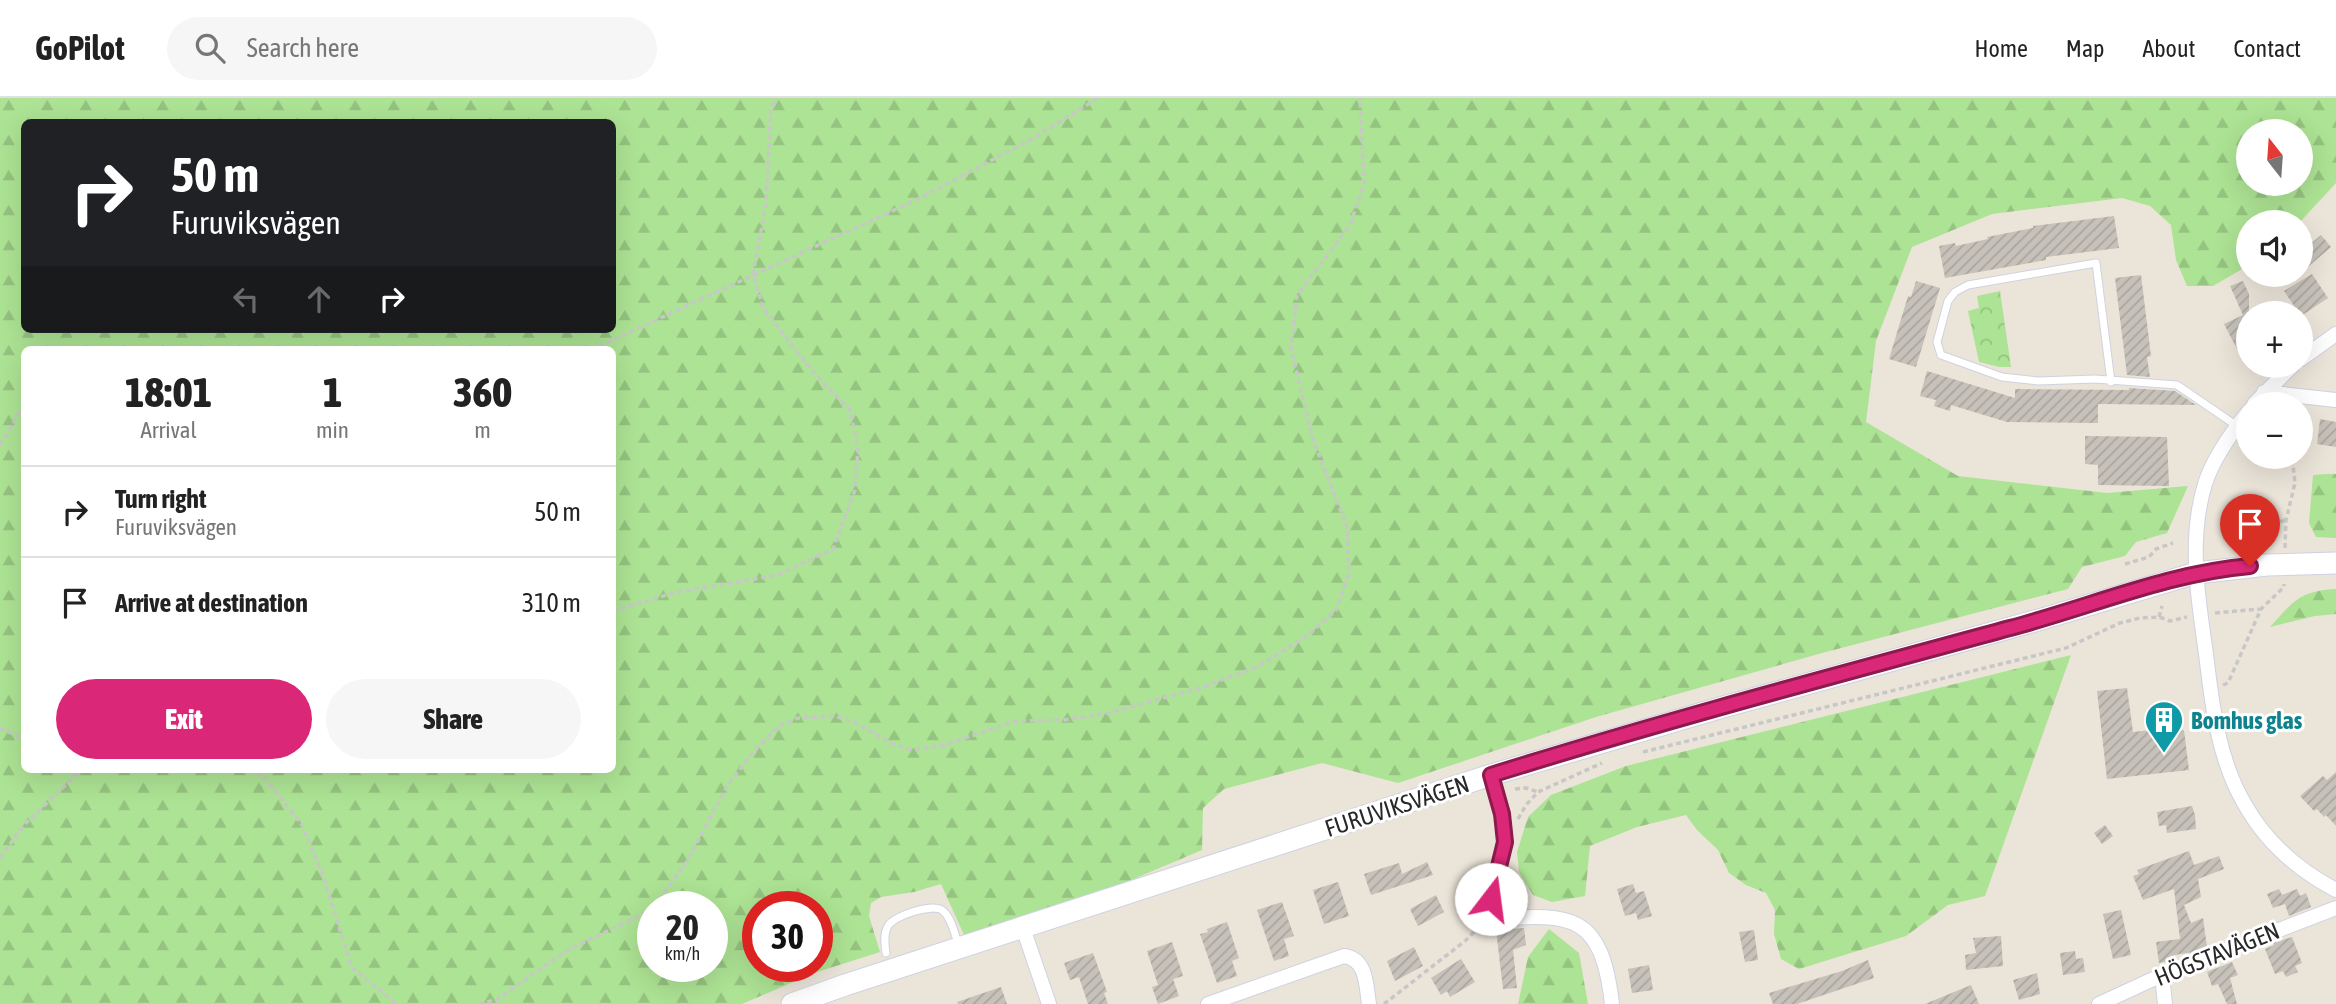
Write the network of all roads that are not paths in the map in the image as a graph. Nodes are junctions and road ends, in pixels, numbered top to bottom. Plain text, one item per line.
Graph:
1 (2336, 334) edge
2 (2313, 350) edge
3 (2280, 378) edge
4 (2111, 382) junction
5 (2265, 392) edge
6 (2313, 399) edge
7 (2336, 400) edge
8 (2236, 425) edge
9 (2236, 428) edge
10 (2336, 563) edge
11 (2196, 573) junction
12 (1494, 784) junction
13 (2336, 890) edge
14 (2336, 908) edge
15 (1023, 928) junction
16 (960, 948) junction
17 (886, 954) dead end
18 (2162, 975) junction
19 (792, 1004) edge
20 (1049, 1004) edge
21 (1208, 1004) edge
22 (1369, 1004) edge
23 (1612, 1004) edge
24 (2099, 1004) edge
25 (2165, 1004) edge

1 - 2 street
3 - 5 street
4 - 4 lane
4 - 8 lane
6 - 7 street
9 - 11 street
10 - 11 main road, FURUVIKSVÄGEN
11 - 12 main road, FURUVIKSVÄGEN
11 - 13 street
12 - 15 main road, FURUVIKSVÄGEN
12 - 23 street
14 - 18 street, HÖGSTAVÄGEN
15 - 16 main road, FURUVIKSVÄGEN
15 - 20 street
16 - 17 lane
16 - 19 main road, FURUVIKSVÄGEN
18 - 24 street, HÖGSTAVÄGEN
18 - 25 street
21 - 22 street

